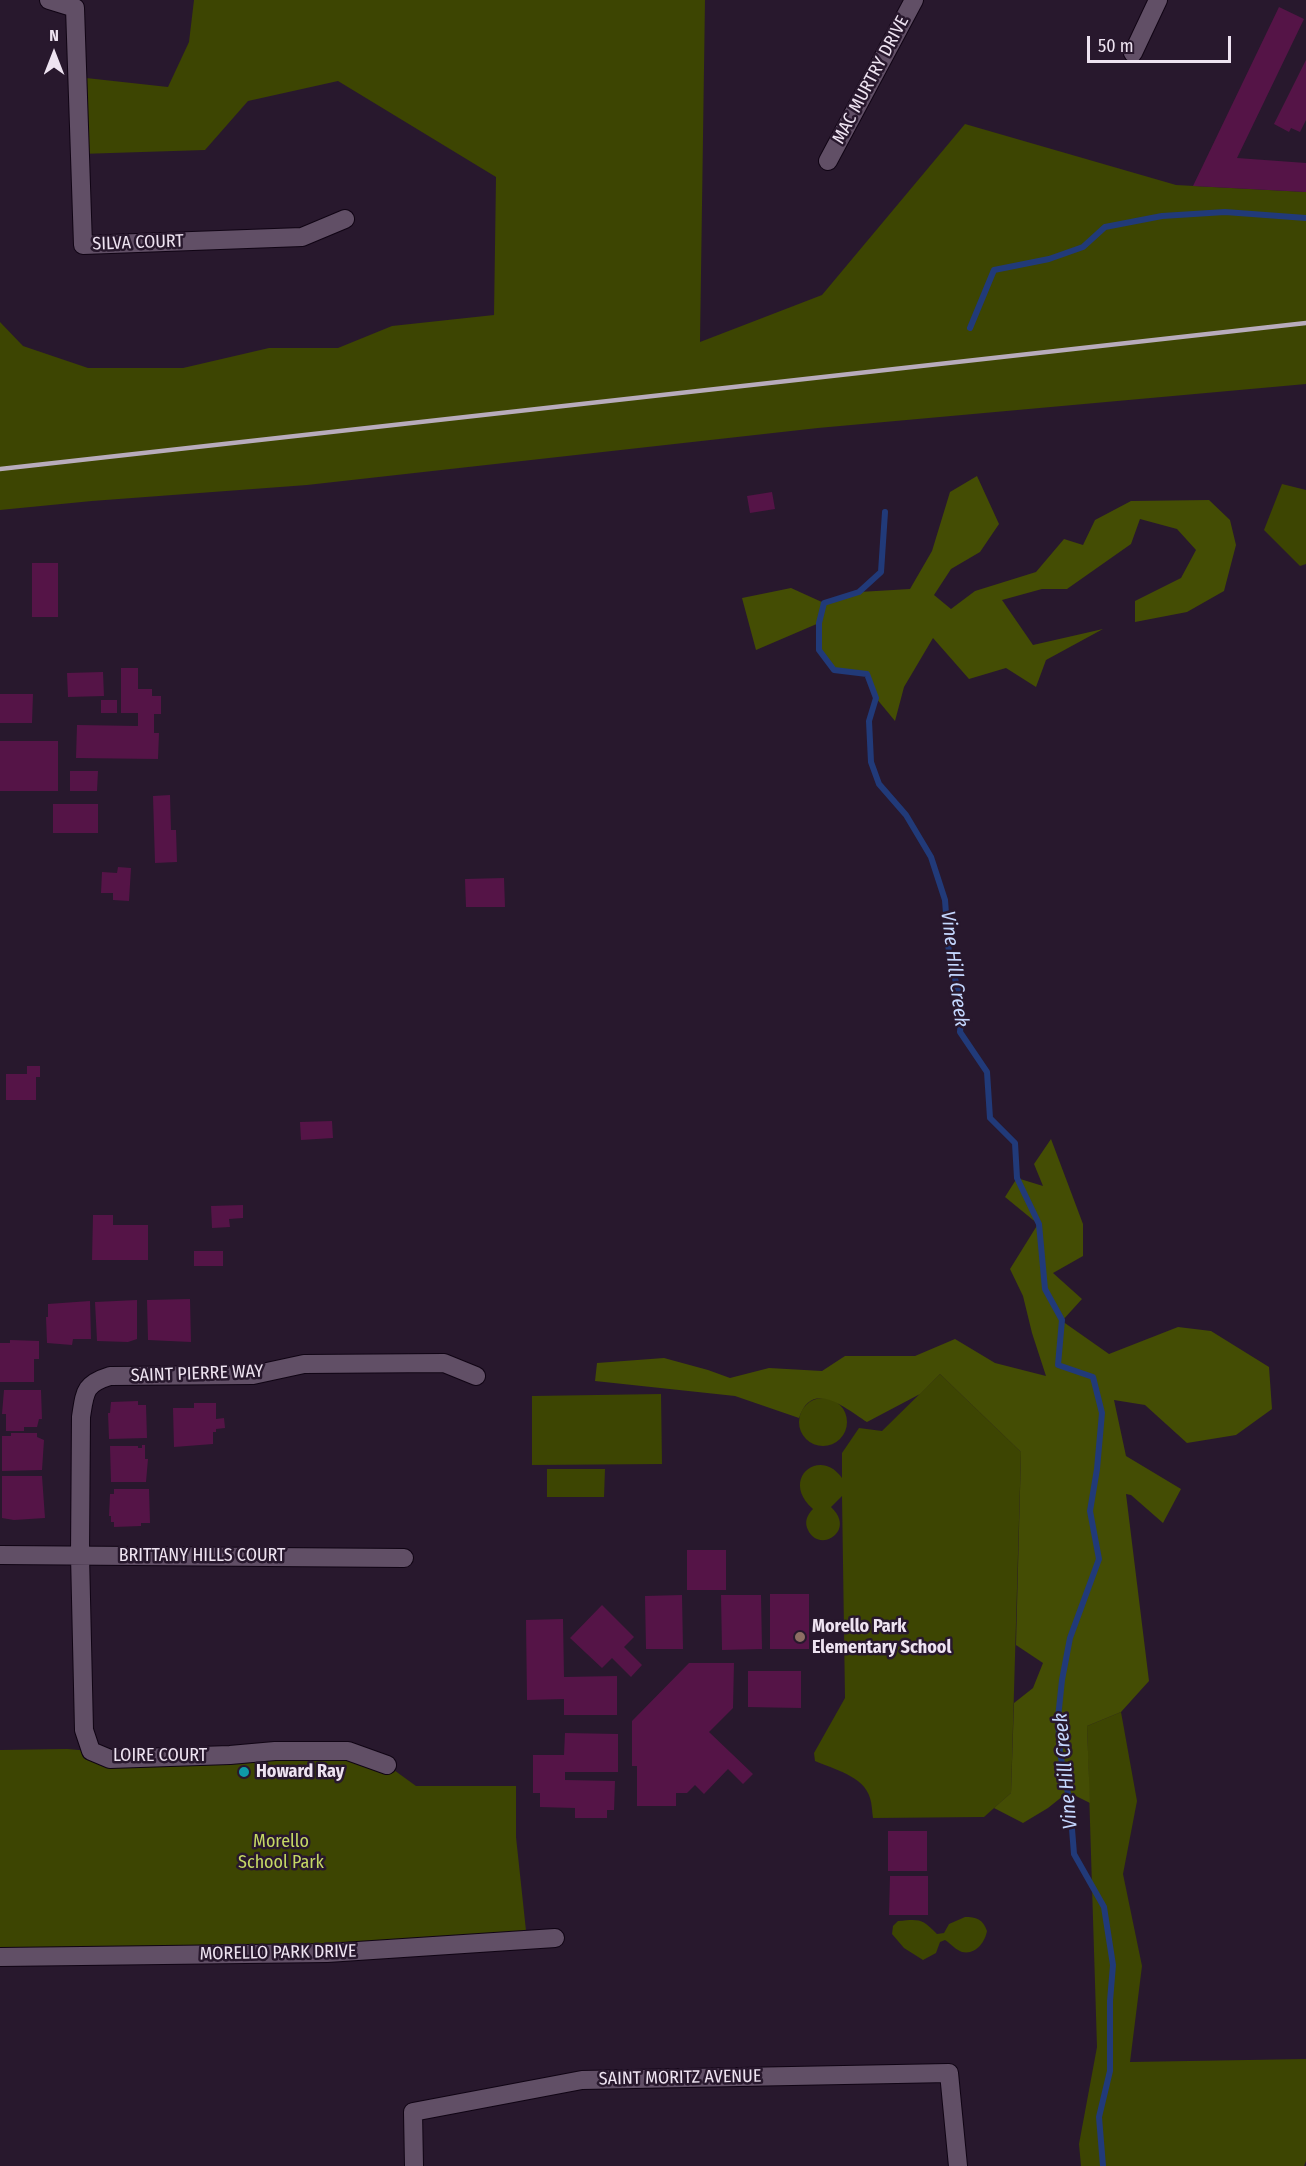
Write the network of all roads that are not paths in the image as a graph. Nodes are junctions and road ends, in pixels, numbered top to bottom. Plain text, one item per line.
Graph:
1 (49, 0) edge
2 (914, 0) edge
3 (1158, 0) edge
4 (1133, 53) dead end
5 (828, 161) dead end
6 (345, 219) dead end
7 (476, 1376) dead end
8 (0, 1555) edge
9 (80, 1555) junction
10 (404, 1558) dead end
11 (387, 1766) dead end
12 (555, 1938) dead end
13 (0, 1957) edge
14 (414, 2166) edge
15 (958, 2166) edge

1 - 6 street, SILVA COURT
2 - 5 street, MAC MURTRY DRIVE
3 - 4 street
7 - 9 street, SAINT PIERRE WAY
8 - 9 street, BRITTANY HILLS COURT
9 - 10 street, BRITTANY HILLS COURT
9 - 11 street, LOIRE COURT
12 - 13 street, MORELLO PARK DRIVE
14 - 15 street, SAINT MORITZ AVENUE

